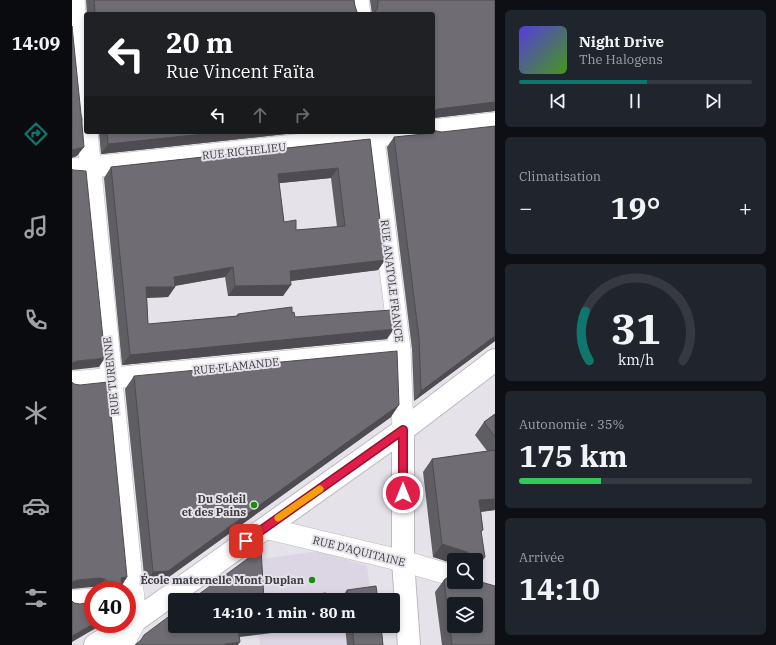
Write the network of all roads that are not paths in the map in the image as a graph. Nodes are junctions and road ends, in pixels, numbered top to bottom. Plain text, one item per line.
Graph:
1 (74, 0) edge
2 (358, 0) edge
3 (360, 12) edge
4 (84, 102) edge
5 (495, 123) edge
6 (435, 130) edge
7 (87, 134) edge
8 (373, 134) edge
9 (81, 168) edge
10 (400, 350) junction
11 (495, 360) edge
12 (111, 378) junction
13 (72, 382) edge
14 (403, 430) junction
15 (264, 528) junction
16 (403, 561) junction
17 (447, 574) edge
18 (129, 581) edge
19 (84, 600) edge
20 (72, 601) edge
21 (136, 620) edge
22 (115, 633) edge
23 (129, 633) edge
24 (95, 645) edge
25 (123, 645) edge
26 (409, 645) edge

1 - 4 street
2 - 3 street
5 - 6 street
7 - 9 street, RUE TURENNE
8 - 9 street, RUE RICHELIEU
8 - 10 street, RUE ANATOLE FRANCE
9 - 12 street, RUE TURENNE
10 - 12 street, RUE FLAMANDE
10 - 14 street, RUE ANATOLE FRANCE
11 - 14 street
12 - 13 street, RUE FLAMANDE
12 - 18 street, RUE TURENNE
14 - 15 street
14 - 16 street
15 - 16 street, RUE D'AQUITAINE
15 - 21 street
16 - 17 street, RUE D'AQUITAINE
16 - 26 street
19 - 20 street
22 - 24 street
23 - 25 street

